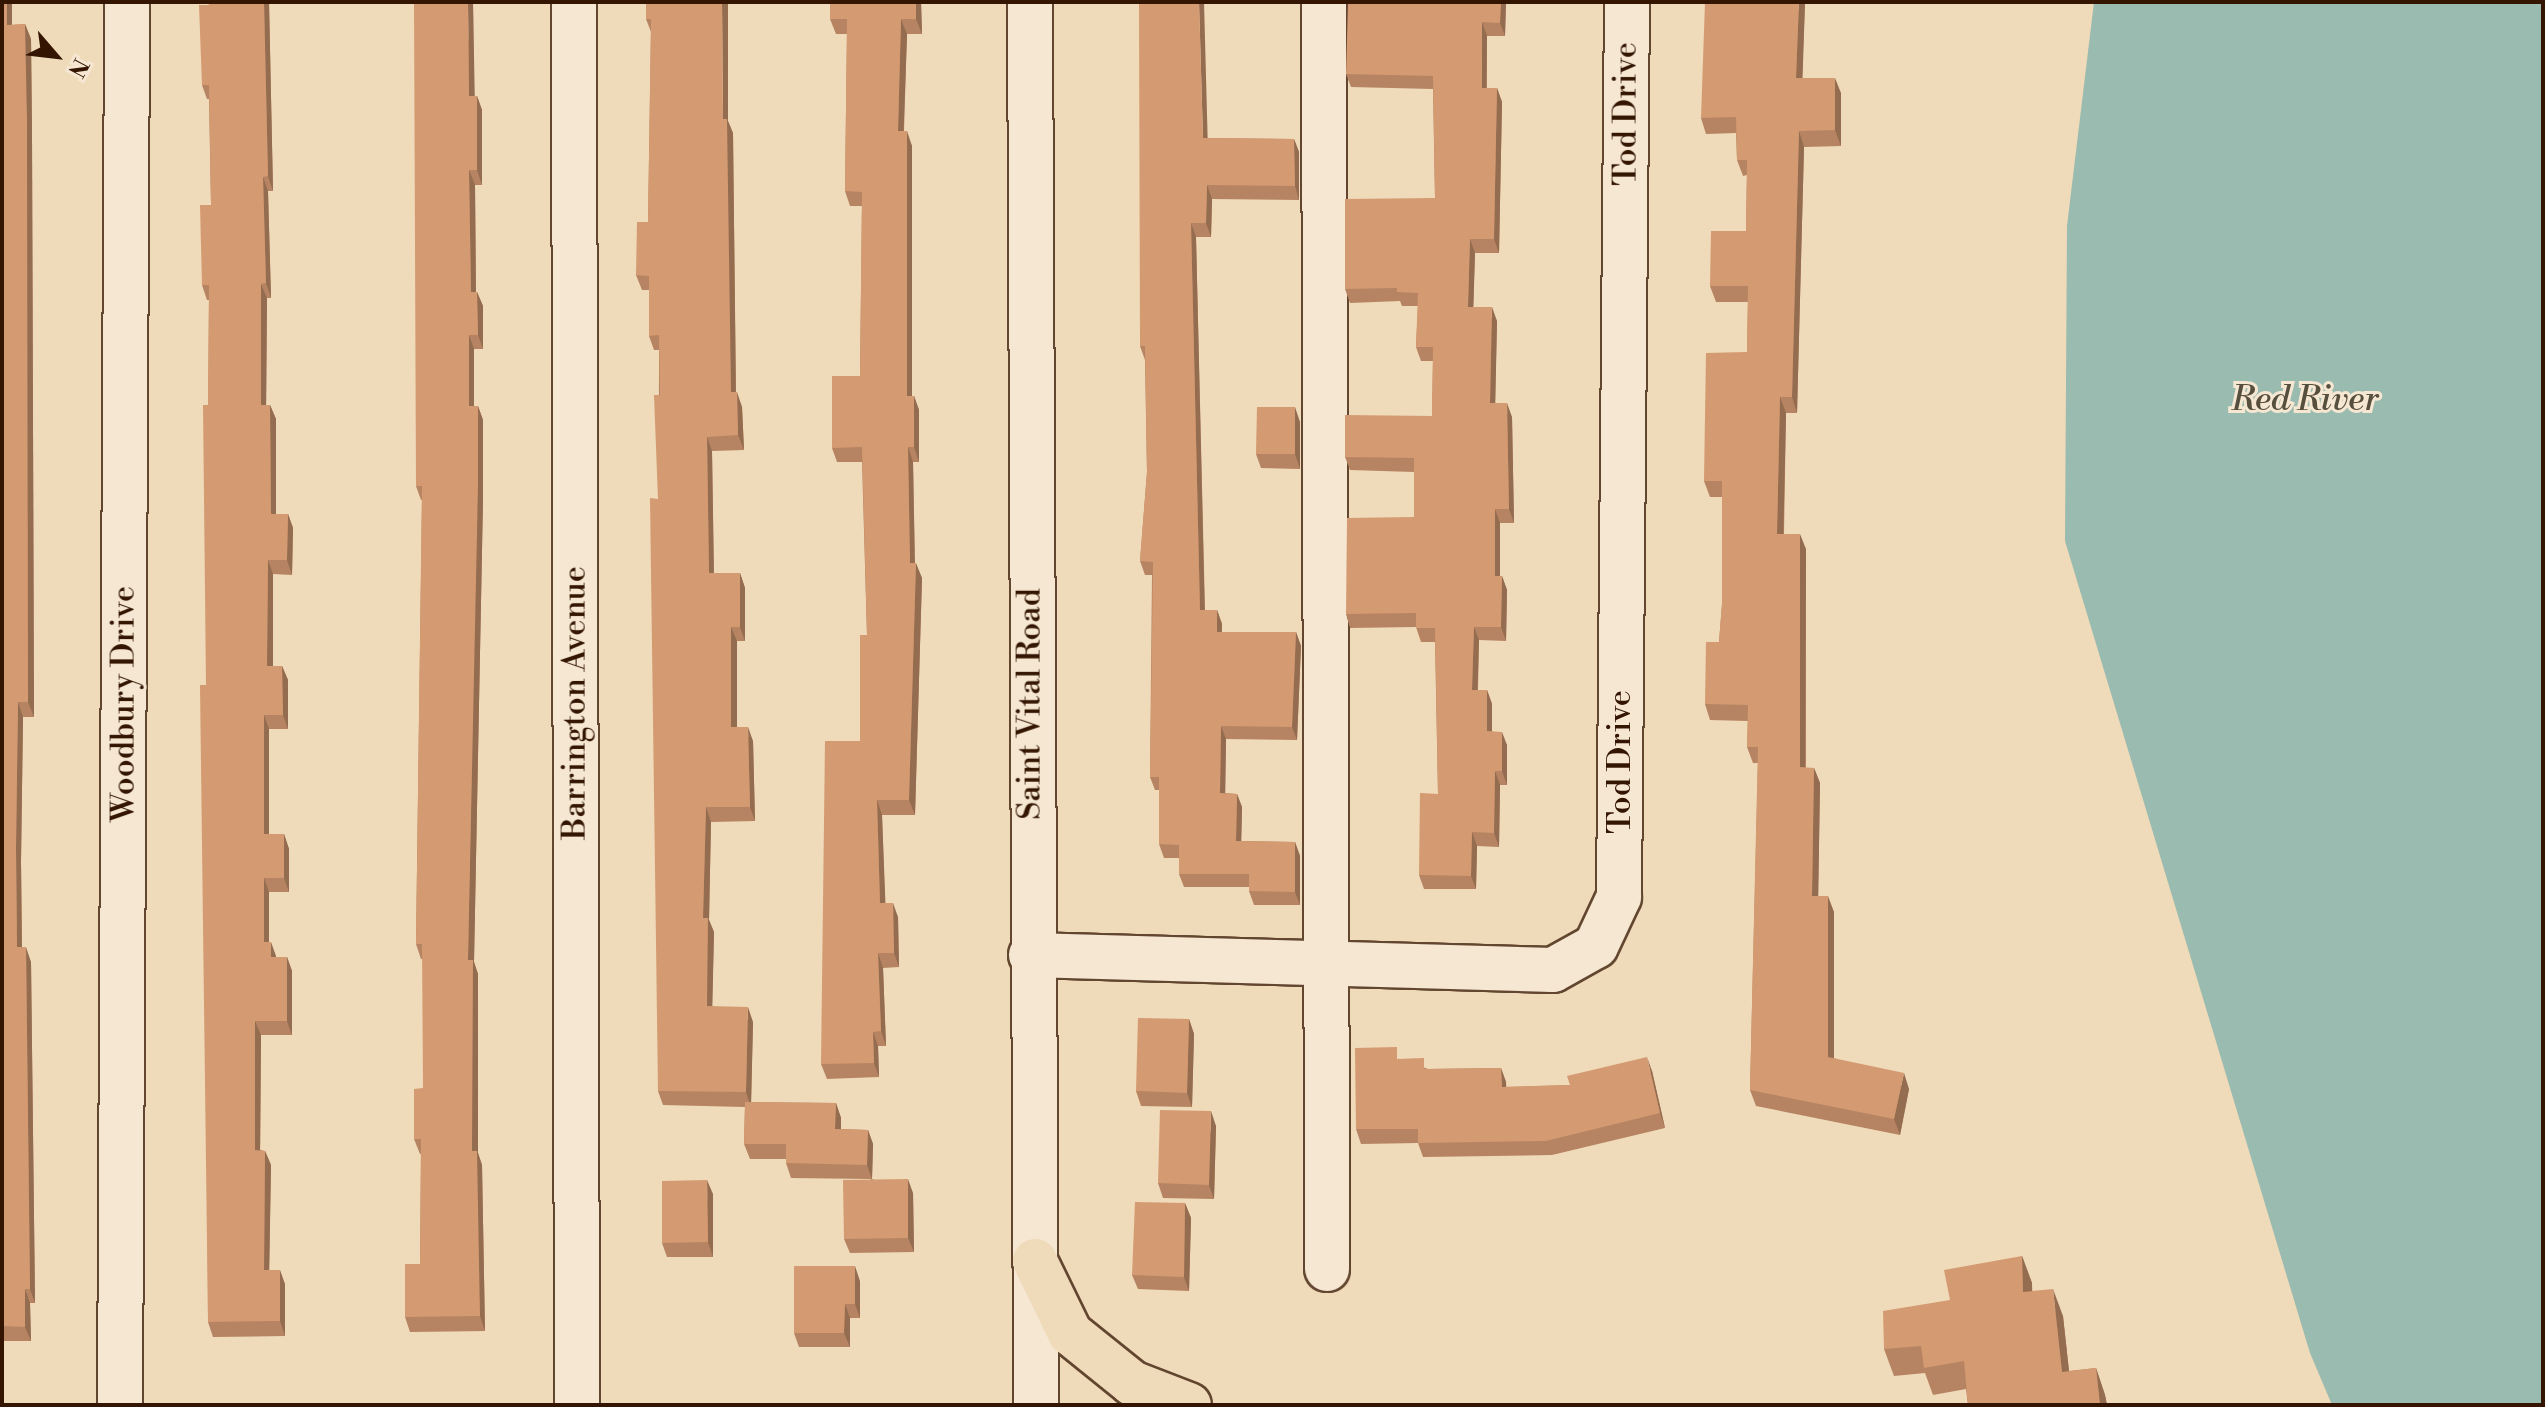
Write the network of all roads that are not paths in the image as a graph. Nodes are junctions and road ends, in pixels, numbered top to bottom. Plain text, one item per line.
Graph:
1 (127, 2) edge
2 (574, 2) edge
3 (1030, 2) edge
4 (1324, 2) edge
5 (1627, 2) edge
6 (1031, 955) junction
7 (1325, 963) junction
8 (1035, 1261) junction
9 (1327, 1269) dead end
10 (120, 1405) edge
11 (577, 1405) edge
12 (1036, 1405) edge
13 (1189, 1405) edge

1 - 10 street, Woodbury Drive
2 - 11 street, Barrington Avenue
3 - 6 street, Saint Vital Road
4 - 7 street
5 - 7 street, Tod Drive
6 - 7 street, Tod Drive
6 - 8 street, Saint Vital Road
7 - 9 street
8 - 12 street, Saint Vital Road
8 - 13 main road

